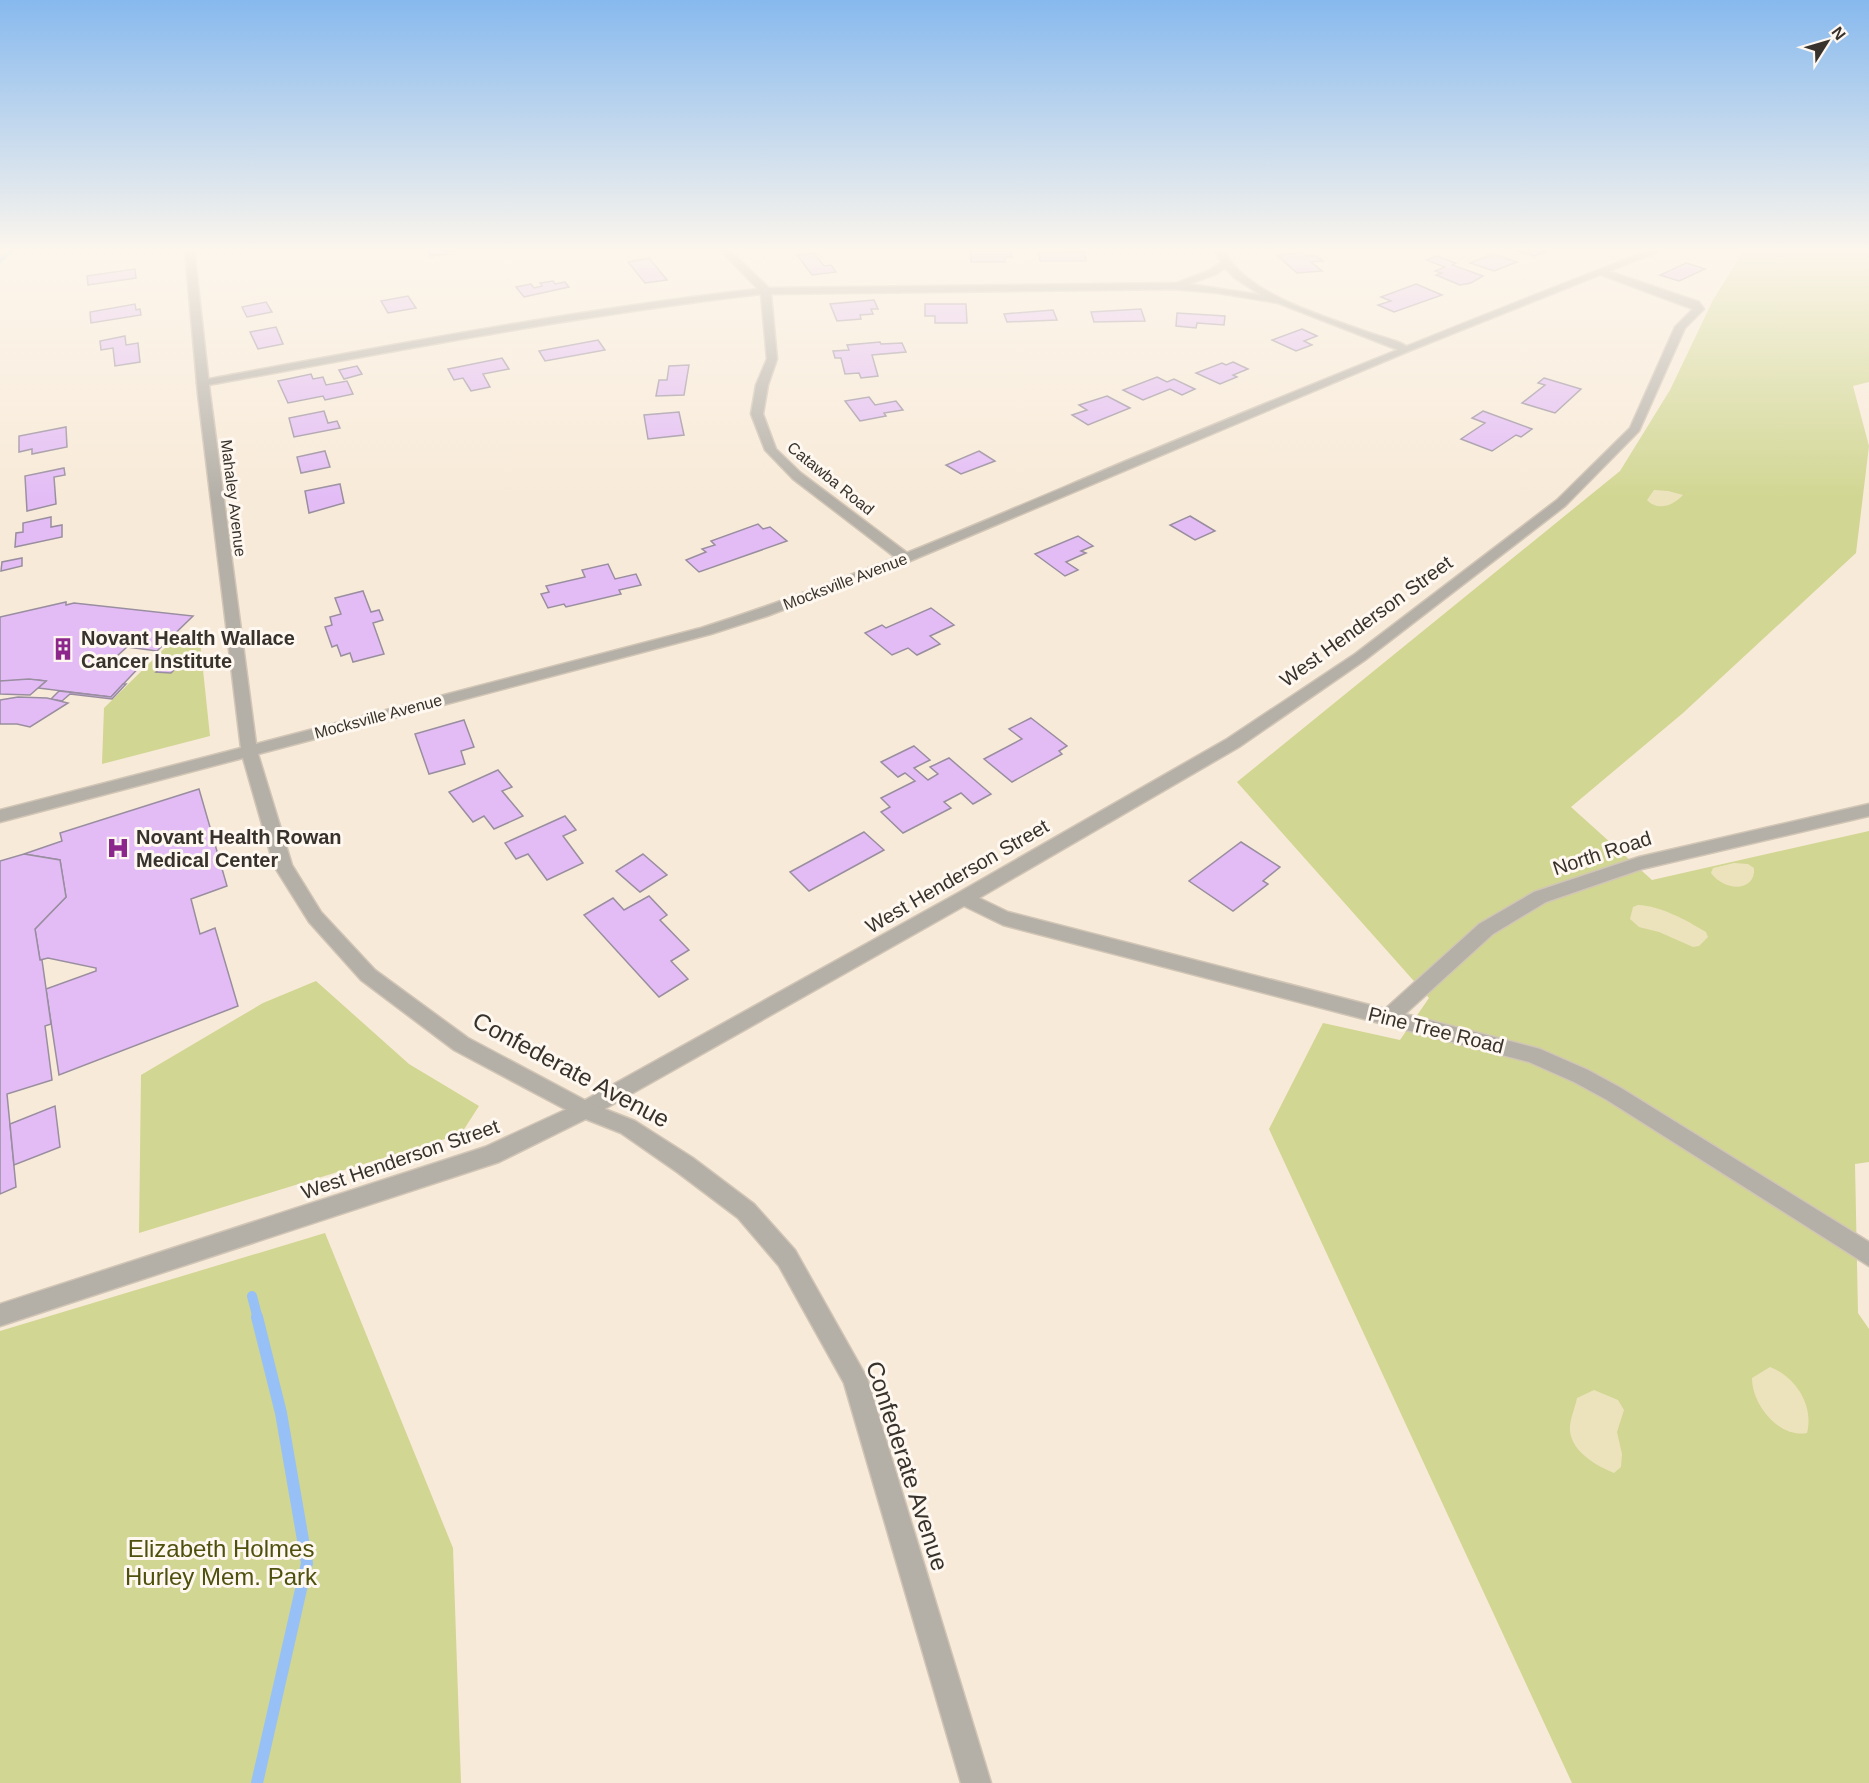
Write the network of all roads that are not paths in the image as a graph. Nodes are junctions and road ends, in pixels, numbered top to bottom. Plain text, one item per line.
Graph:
1 (198, 333) edge
2 (472, 333) edge
3 (770, 333) edge
4 (1363, 333) edge
5 (1445, 333) edge
6 (1677, 333) edge
7 (1405, 349) junction
8 (203, 383) junction
9 (905, 558) junction
10 (249, 749) junction
11 (1869, 810) edge
12 (0, 816) edge
13 (964, 898) junction
14 (1388, 1018) junction
15 (585, 1110) junction
16 (1869, 1255) edge
17 (0, 1316) edge
18 (976, 1783) edge

1 - 8 street, Mahaley Avenue
2 - 8 street
3 - 9 street, Catawba Road
4 - 7 street
5 - 7 street, Mocksville Avenue
6 - 13 street, West Henderson Street
7 - 9 street, Mocksville Avenue
8 - 10 street, Mahaley Avenue
9 - 10 street, Mocksville Avenue
10 - 12 street, Mocksville Avenue
10 - 15 street, Confederate Avenue
11 - 14 street, North Road
13 - 14 street, Pine Tree Road
13 - 15 street, West Henderson Street
14 - 16 street, Pine Tree Road
15 - 17 street, West Henderson Street
15 - 18 street, Confederate Avenue

